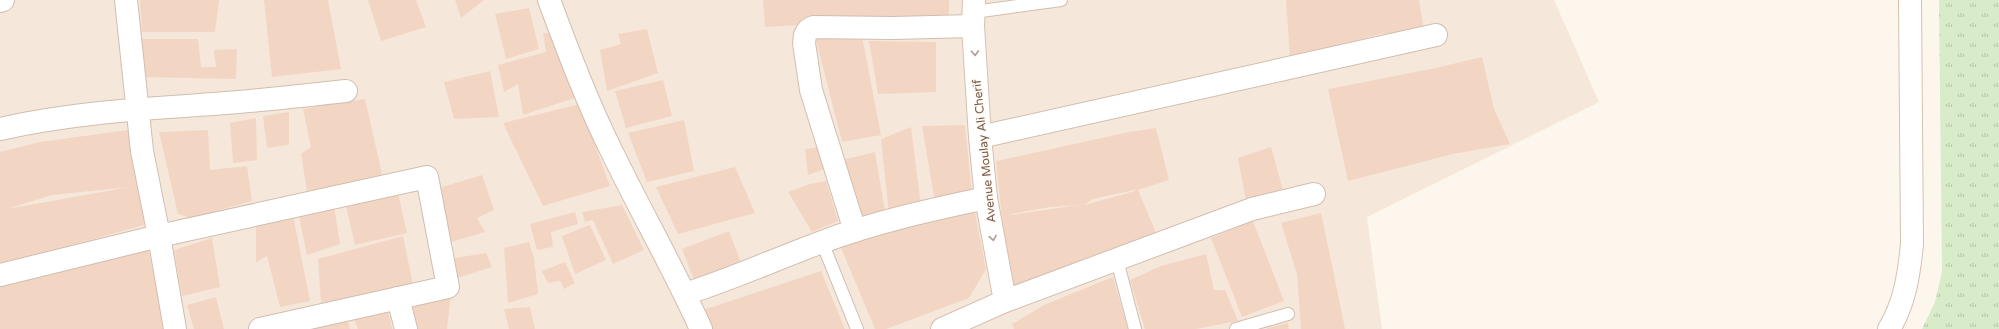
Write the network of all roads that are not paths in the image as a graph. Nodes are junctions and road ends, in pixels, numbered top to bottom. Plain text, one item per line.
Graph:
1 (3, 0) edge
2 (126, 0) edge
3 (549, 0) edge
4 (1061, 0) edge
5 (1910, 0) edge
6 (0, 1) edge
7 (974, 13) edge
8 (1436, 35) dead end
9 (346, 91) dead end
10 (137, 108) junction
11 (0, 129) edge
12 (980, 137) junction
13 (1314, 194) dead end
14 (986, 198) junction
15 (854, 231) junction
16 (159, 236) junction
17 (822, 242) junction
18 (1117, 260) junction
19 (0, 274) edge
20 (685, 294) junction
21 (398, 298) junction
22 (1005, 301) junction
23 (1288, 314) dead end
24 (294, 325) edge
25 (175, 329) edge
26 (260, 329) edge
27 (406, 329) edge
28 (701, 329) edge
29 (857, 329) edge
30 (942, 329) edge
31 (1135, 329) edge
32 (1236, 329) edge
33 (1889, 329) edge

1 - 6 street
2 - 10 street
3 - 20 street
4 - 7 lane
5 - 33 street
7 -> 12 street, Avenue Moulay Ali Cherif
7 - 15 street
8 - 12 street
9 - 10 street
10 - 11 street
10 - 16 street
12 - 14 street, Avenue Moulay Ali Cherif
13 - 18 street
14 - 15 street
14 -> 22 street, Avenue Moulay Ali Cherif
15 - 17 street
16 - 19 street
16 - 21 street
16 - 25 street
17 - 20 street
17 - 29 lane
18 - 22 street
18 - 31 lane
20 - 28 street
21 - 24 street
21 - 27 street
22 - 30 street
23 - 32 lane
24 - 26 street

